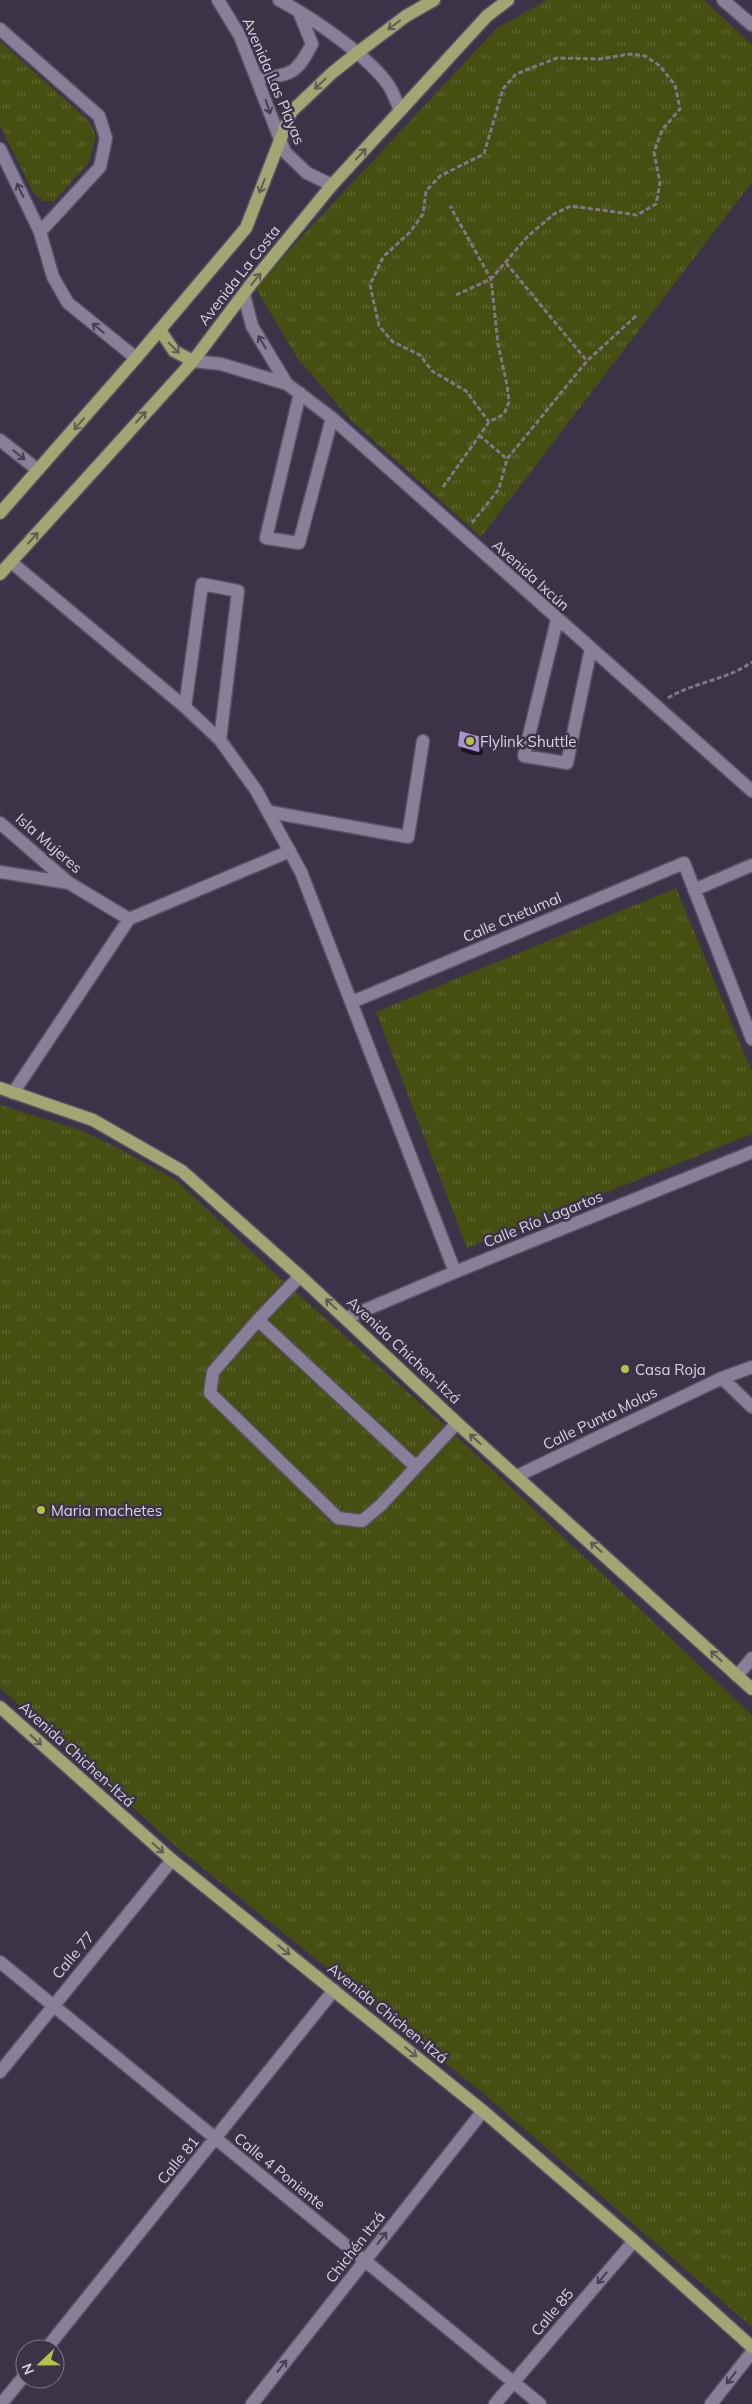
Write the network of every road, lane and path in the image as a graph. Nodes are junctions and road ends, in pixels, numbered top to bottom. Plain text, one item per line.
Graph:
1 (218, 0) edge
2 (279, 0) edge
3 (434, 0) edge
4 (508, 0) edge
5 (723, 0) edge
6 (298, 10) junction
7 (752, 25) edge
8 (0, 29) edge
9 (357, 53) junction
10 (257, 78) junction
11 (400, 111) junction
12 (279, 140) junction
13 (0, 149) edge
14 (332, 185) junction
15 (450, 206) dead end
16 (40, 232) junction
17 (506, 263) junction
18 (491, 279) junction
19 (244, 295) junction
20 (456, 295) dead end
21 (637, 315) dead end
22 (160, 330) junction
23 (136, 358) junction
24 (193, 361) junction
25 (587, 361) junction
26 (287, 384) junction
27 (300, 393) junction
28 (332, 418) junction
29 (488, 422) junction
30 (478, 435) junction
31 (0, 440) edge
32 (507, 459) junction
33 (38, 470) junction
34 (443, 487) dead end
35 (0, 513) edge
36 (463, 536) junction
37 (11, 562) junction
38 (0, 574) edge
39 (557, 620) junction
40 (591, 648) junction
41 (752, 662) edge
42 (185, 706) junction
43 (655, 706) junction
44 (220, 740) junction
45 (423, 741) dead end
46 (752, 791) edge
47 (270, 812) junction
48 (0, 823) edge
49 (290, 850) junction
50 (752, 865) edge
51 (0, 872) edge
52 (68, 883) junction
53 (694, 890) junction
54 (129, 919) junction
55 (352, 1002) junction
56 (752, 1039) edge
57 (0, 1088) edge
58 (12, 1093) junction
59 (752, 1152) edge
60 (455, 1272) junction
61 (300, 1276) junction
62 (346, 1318) junction
63 (258, 1320) junction
64 (752, 1367) edge
65 (722, 1378) junction
66 (752, 1408) edge
67 (457, 1423) junction
68 (416, 1467) junction
69 (517, 1476) junction
70 (752, 1658) edge
71 (738, 1676) junction
72 (752, 1689) edge
73 (0, 1707) edge
74 (172, 1860) junction
75 (0, 1962) edge
76 (334, 1990) junction
77 (52, 2005) junction
78 (0, 2072) edge
79 (483, 2111) junction
80 (216, 2139) junction
81 (634, 2241) junction
82 (365, 2260) junction
83 (54, 2339) edge
84 (752, 2347) edge
85 (752, 2352) edge
86 (514, 2382) junction
87 (15, 2388) edge
88 (2, 2404) edge
89 (252, 2404) edge
90 (496, 2404) edge
91 (540, 2404) edge
92 (711, 2404) edge

1 - 10 street, Avenida Las Playas
2 - 6 street
3 -> 9 main road
4 - 11 main road, Avenida La Costa
5 - 7 street
6 - 9 street
6 - 10 street
8 - 16 street
9 - 11 street
9 -> 12 main road, Avenida La Costa
10 -> 12 street, Avenida Las Playas
14 -> 11 main road, Avenida La Costa
12 - 14 street, Avenida Las Playas
12 -> 22 main road, Avenida La Costa
16 -> 13 street
19 -> 14 main road, Avenida La Costa
15 - 18 path
23 -> 16 street
17 - 18 path
17 - 25 path
17 - 29 path
18 - 20 path
18 - 29 path
19 - 24 main road, Avenida La Costa
26 -> 19 street, Avenida Ixcún
21 - 25 path
22 - 23 main road, Avenida La Costa
22 -> 24 main road
23 -> 33 main road, Avenida La Costa
24 - 26 street, Avenida Ixcún
37 -> 24 main road, Avenida La Costa
25 - 32 path
26 - 27 street, Avenida Ixcún
27 - 28 street, Avenida Ixcún
27 - 28 street
28 - 36 street, Avenida Ixcún
29 - 30 path
30 - 32 path
30 - 34 path
31 -> 33 street
32 - 36 path
33 - 35 main road, Avenida La Costa
36 - 39 street, Avenida Ixcún
37 - 38 main road, Avenida La Costa
37 - 42 street
39 - 40 street, Avenida Ixcún
39 - 40 street
40 - 43 street, Avenida Ixcún
41 - 43 path
42 - 44 street
42 - 44 street
43 - 46 street, Avenida Ixcún
44 - 47 street
45 - 47 street
47 - 49 street
48 - 52 street, Isla Mujeres
49 - 54 street
49 - 55 street
50 - 53 street
51 - 52 street
52 - 54 street, Isla Mujeres
53 - 55 street, Calle Chetumal
53 - 56 street
54 - 58 street
55 - 60 street
57 - 58 main road, Avenida Chichen-Itzá
58 - 61 main road, Avenida Chichen-Itzá
59 - 60 street, Calle Río Lagartos
60 - 62 street, Calle Río Lagartos
62 -> 61 main road, Avenida Chichen-Itzá
61 - 63 street
62 - 67 main road, Avenida Chichen-Itzá
63 - 68 street
63 - 68 street
64 - 65 street, Calle Punta Molas
65 - 66 street
65 - 69 street, Calle Punta Molas
67 - 68 street
69 -> 67 main road, Avenida Chichen-Itzá
71 -> 69 main road, Avenida Chichen-Itzá
70 - 71 street
71 - 72 main road, Avenida Chichen-Itzá
73 -> 74 main road, Avenida Chichen-Itzá
74 -> 76 main road, Avenida Chichen-Itzá
74 - 77 street, Calle 77
75 - 77 street, Calle 4 Poniente
76 -> 79 main road, Avenida Chichen-Itzá
76 - 80 street, Calle 81
77 - 78 street, Calle 77
77 - 80 street, Calle 4 Poniente
79 - 81 main road, Avenida Chichen-Itzá
82 -> 79 street, Chichén Itzá
80 - 82 street, Calle 4 Poniente
80 - 83 street, Calle 81
81 - 84 main road, Avenida Chichen-Itzá
81 -> 86 street, Calle 85
82 - 86 street, Calle 4 Poniente
89 -> 82 street, Chichén Itzá
85 -> 92 street
86 - 90 street, Calle 85
86 - 91 street, Calle 4 Poniente
87 - 88 street

